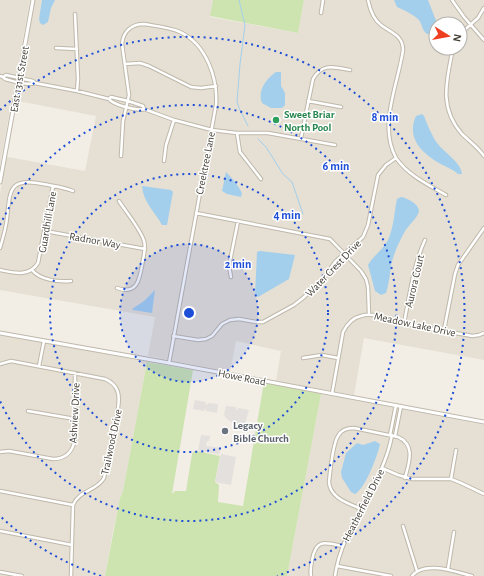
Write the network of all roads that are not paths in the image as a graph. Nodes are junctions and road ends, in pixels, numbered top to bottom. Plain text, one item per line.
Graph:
1 (33, 0) edge
2 (323, 0) edge
3 (368, 0) edge
4 (452, 0) edge
5 (484, 8) edge
6 (321, 13) dead end
7 (75, 14) dead end
8 (471, 24) junction
9 (468, 27) edge
10 (484, 40) edge
11 (56, 48) dead end
12 (77, 49) junction
13 (451, 56) edge
14 (125, 64) junction
15 (350, 70) dead end
16 (2, 76) edge
17 (19, 80) junction
18 (216, 86) junction
19 (77, 91) junction
20 (109, 99) junction
21 (128, 101) junction
22 (308, 101) junction
23 (126, 107) junction
24 (341, 107) dead end
25 (144, 109) junction
26 (174, 120) junction
27 (212, 130) junction
28 (237, 133) junction
29 (301, 138) junction
30 (335, 145) dead end
31 (121, 156) dead end
32 (484, 156) edge
33 (396, 158) junction
34 (164, 161) dead end
35 (261, 179) dead end
36 (0, 182) edge
37 (53, 186) junction
38 (73, 191) dead end
39 (446, 195) dead end
40 (119, 201) dead end
41 (196, 213) junction
42 (238, 221) junction
43 (484, 228) edge
44 (45, 231) junction
45 (426, 240) dead end
46 (0, 248) edge
47 (145, 249) junction
48 (345, 253) junction
49 (0, 270) edge
50 (32, 270) junction
51 (230, 277) dead end
52 (71, 281) dead end
53 (117, 288) dead end
54 (369, 314) junction
55 (404, 323) junction
56 (444, 330) junction
57 (0, 333) edge
58 (484, 333) edge
59 (173, 336) junction
60 (44, 341) junction
61 (303, 358) dead end
62 (338, 358) junction
63 (169, 363) junction
64 (0, 364) edge
65 (39, 366) junction
66 (75, 373) junction
67 (332, 394) junction
68 (396, 405) junction
69 (401, 406) junction
70 (28, 410) dead end
71 (75, 419) junction
72 (484, 422) edge
73 (393, 435) junction
74 (456, 450) dead end
75 (0, 452) edge
76 (382, 468) junction
77 (406, 478) junction
78 (451, 479) junction
79 (0, 491) edge
80 (484, 494) edge
81 (73, 505) junction
82 (361, 509) junction
83 (403, 526) dead end
84 (0, 531) edge
85 (454, 532) dead end
86 (72, 545) junction
87 (342, 546) junction
88 (337, 566) junction
89 (448, 569) junction
90 (417, 571) junction
91 (0, 572) edge
92 (22, 576) edge
93 (71, 576) edge
94 (310, 576) edge
95 (335, 576) edge
96 (391, 576) edge
97 (412, 576) edge
98 (472, 576) edge

1 - 17 street, East 131st Street
2 - 6 street
3 - 33 street
4 - 8 street
5 - 8 street
7 - 12 street
8 - 9 street
8 - 10 street
11 - 12 street
12 - 19 street
13 - 32 street
14 - 18 street
14 - 18 street, Creektree Lane
14 - 21 street
15 - 22 street
16 - 17 street
17 - 19 street
17 - 36 street, East 131st Street
18 - 27 street, Creektree Lane
19 - 20 street
20 - 21 street
20 - 23 street
21 - 23 street
21 - 25 street
22 - 24 street
22 - 29 street
23 - 25 street
23 - 31 street
25 - 26 street
26 - 27 street
26 - 34 street
27 - 28 street
27 - 41 street, Creektree Lane
28 - 29 street
28 - 35 street
29 - 30 street
33 - 39 street
33 - 48 street, Water Crest Drive
37 - 38 street
37 - 44 street, Guardhill Lane
37 - 46 street
40 - 47 street
41 - 42 street
41 - 59 street, Creektree Lane
42 - 48 street
42 - 51 street
43 - 56 street
44 - 47 street, Radnor Way
44 - 50 street, Guardhill Lane
45 - 55 street, Aurora Court
47 - 53 street
48 - 54 street
48 - 59 street, Water Crest Drive
49 - 50 street
50 - 52 street
54 - 55 street, Meadow Lake Drive
54 - 62 street, Meadow Lake Drive
55 - 56 street, Meadow Lake Drive
56 - 58 street, Meadow Lake Drive
57 - 60 street, Howe Road
59 - 63 street, Creektree Lane
60 - 63 street, Howe Road
60 - 65 street
61 - 62 street
62 - 67 street, Meadow Lake Drive
63 - 67 street, Howe Road
64 - 65 street
65 - 66 street
66 - 71 street, Ashview Drive
66 - 81 street, Trailwood Drive
67 - 68 street, Howe Road
68 - 69 street, Howe Road
68 - 73 street, Heatherfield Drive
69 - 72 street, Howe Road
69 - 73 street, Heatherfield Drive
70 - 71 street
71 - 75 street, Ashview Drive
73 - 76 street, Heatherfield Drive
73 - 77 street
73 - 82 street
74 - 78 street
76 - 77 street
76 - 82 street, Heatherfield Drive
77 - 78 street
78 - 80 street
79 - 81 street
81 - 86 street
82 - 87 street, Heatherfield Drive
83 - 90 street
84 - 86 street
85 - 89 street
86 - 93 street
87 - 88 street, Heatherfield Drive
87 - 94 street
88 - 95 street, Heatherfield Drive
88 - 96 street
89 - 90 street
89 - 98 street
90 - 97 street
91 - 92 street

